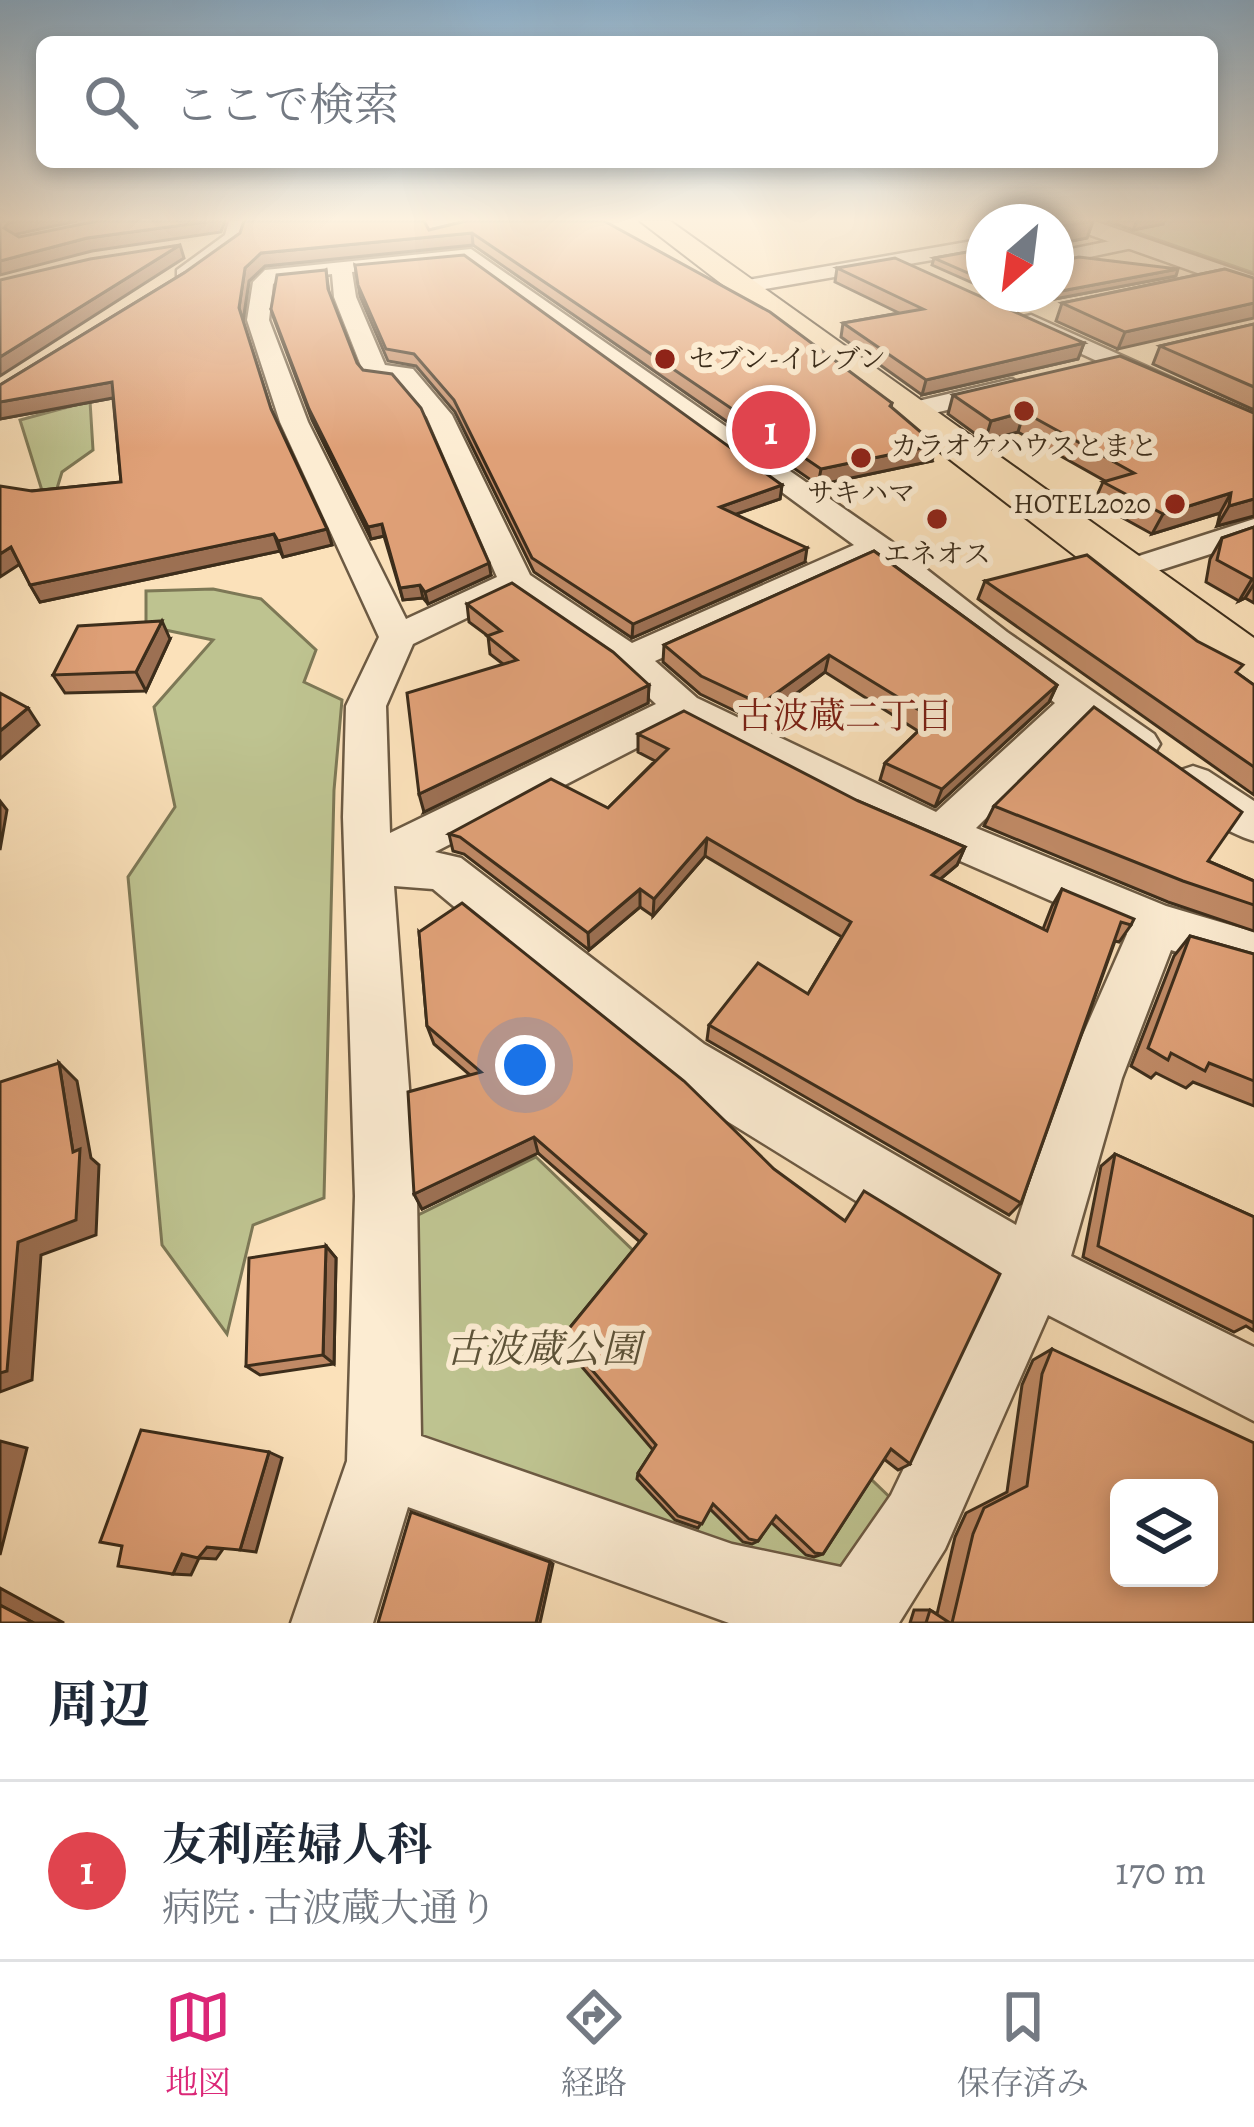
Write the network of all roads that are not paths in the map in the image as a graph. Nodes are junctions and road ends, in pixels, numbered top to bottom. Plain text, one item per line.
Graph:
1 (260, 297) edge
2 (345, 297) edge
3 (547, 297) edge
4 (755, 297) edge
5 (1023, 312) edge
6 (1148, 354) edge
7 (1118, 361) junction
8 (1084, 369) edge
9 (1042, 380) edge
10 (910, 411) junction
11 (1247, 416) edge
12 (1254, 529) edge
13 (878, 547) junction
14 (1126, 571) junction
15 (516, 581) junction
16 (397, 637) junction
17 (629, 658) junction
18 (1254, 665) edge
19 (1079, 703) junction
20 (683, 707) junction
21 (1254, 824) edge
22 (942, 833) junction
23 (369, 865) junction
24 (1156, 924) junction
25 (1254, 954) edge
26 (1033, 1272) junction
27 (1254, 1385) edge
28 (384, 1461) junction
29 (332, 1623) edge

1 - 16 street
2 - 15 street
3 - 13 street
4 - 10 highway
5 - 7 street
6 - 7 street
7 - 8 street
7 - 11 street
9 - 10 street
10 - 14 highway
12 - 14 street
13 - 17 street
13 - 19 street
14 - 18 highway
15 - 16 street
15 - 17 street
16 - 23 street
17 - 20 street
19 - 21 street
19 - 22 street
20 - 22 street
20 - 23 street
22 - 24 street
23 - 26 street
23 - 28 street
24 - 25 street
24 - 26 street
26 - 27 street
26 - 28 street
28 - 29 street

